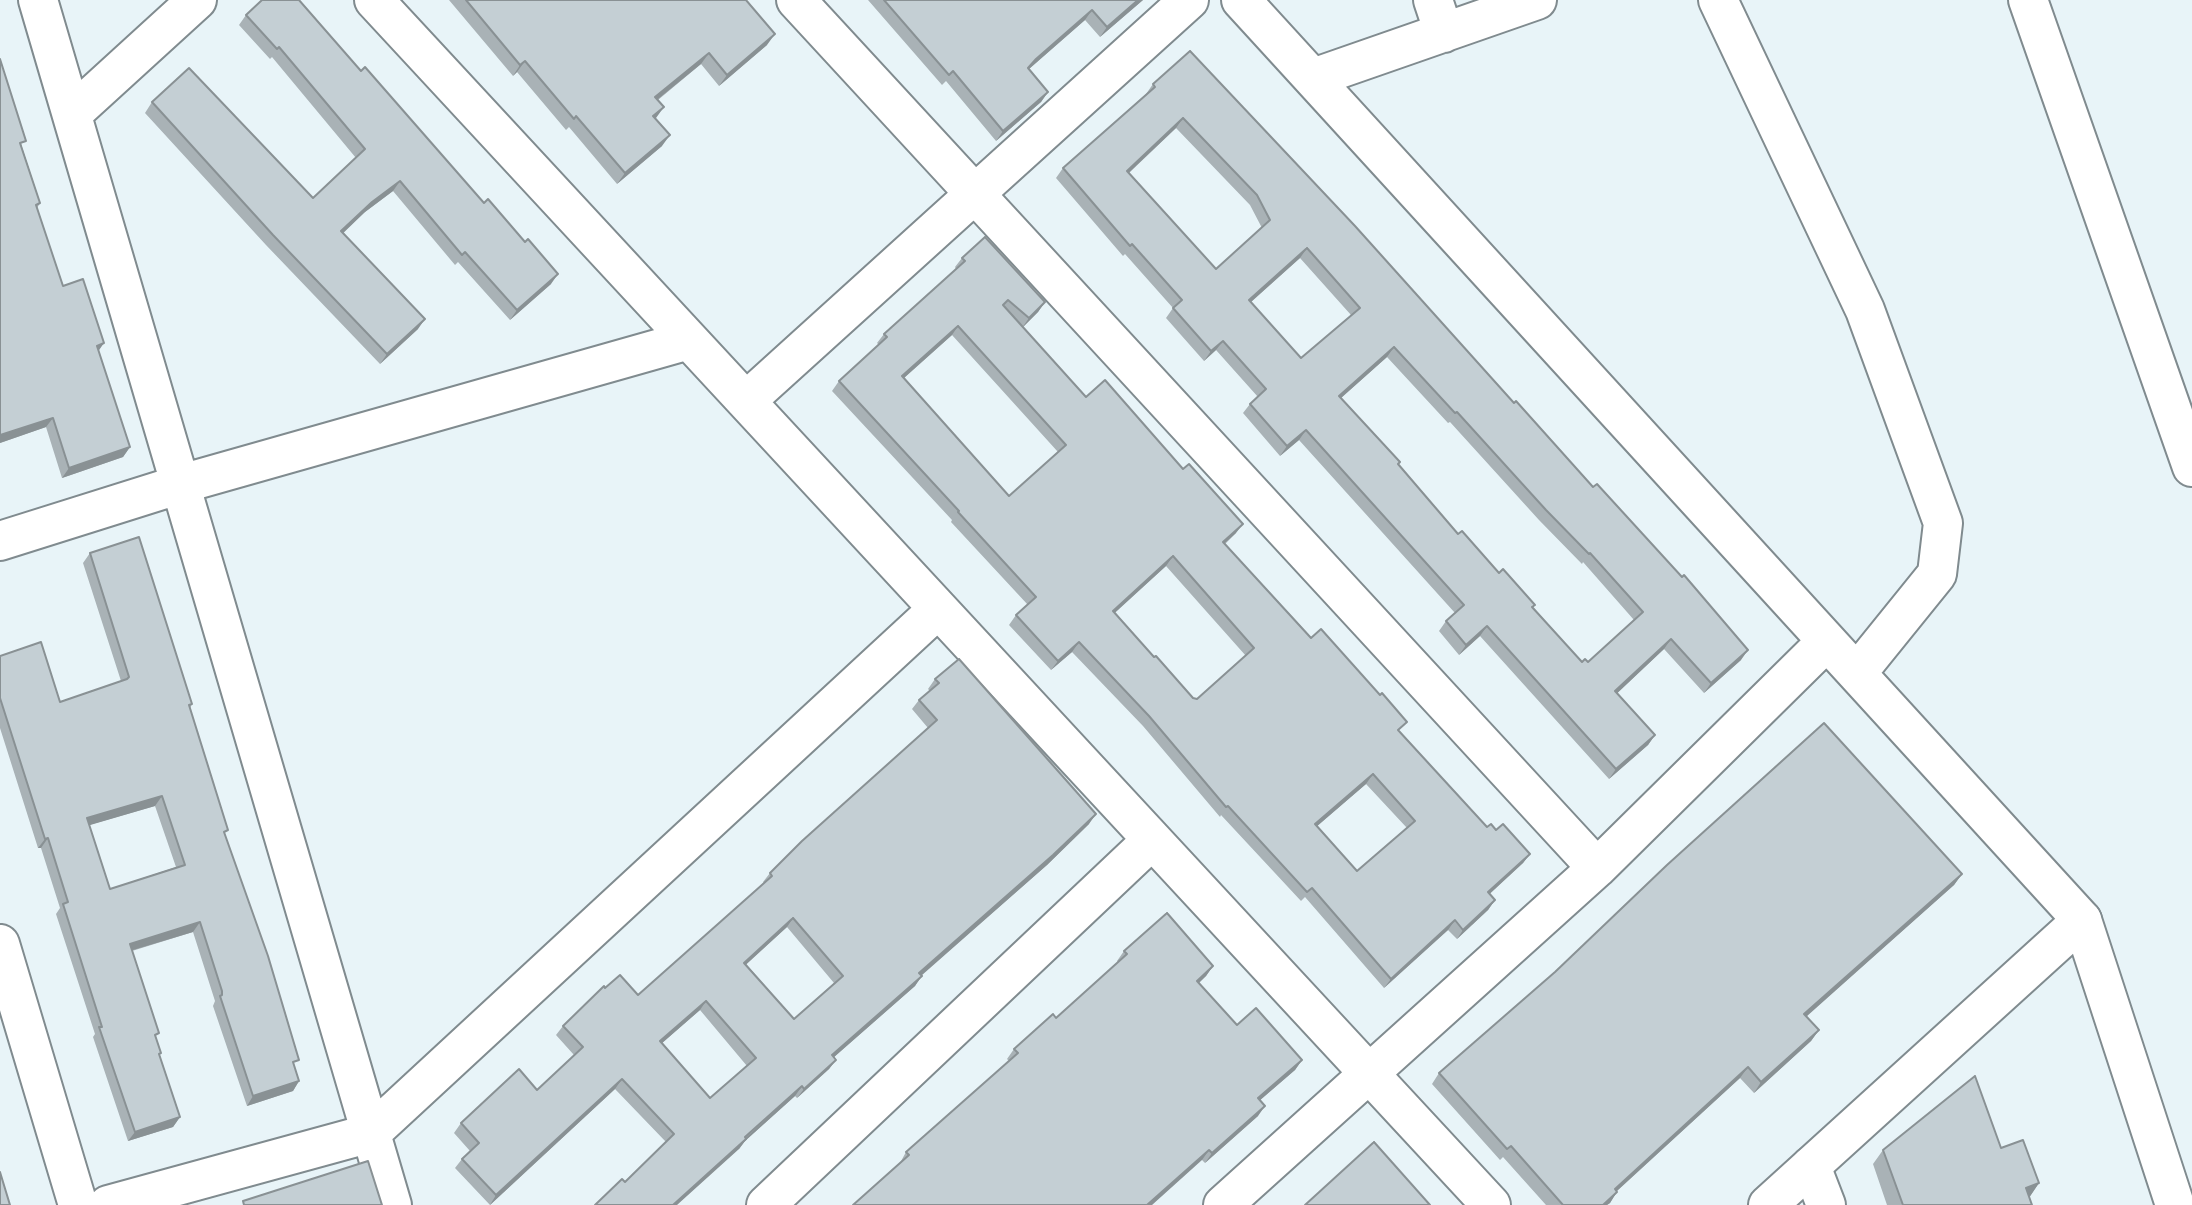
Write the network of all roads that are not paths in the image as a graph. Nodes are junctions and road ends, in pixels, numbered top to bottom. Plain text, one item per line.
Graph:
1 (38, 0) edge
2 (197, 0) edge
3 (374, 0) edge
4 (796, 0) edge
5 (1189, 0) edge
6 (1241, 0) edge
7 (1537, 0) edge
8 (1718, 0) edge
9 (2028, 0) edge
10 (1439, 17) edge
11 (1312, 78) junction
12 (72, 114) junction
13 (975, 194) junction
14 (689, 340) junction
15 (746, 401) junction
16 (2192, 467) edge
17 (181, 484) junction
18 (0, 541) edge
19 (938, 609) junction
20 (1826, 641) junction
21 (1857, 673) junction
22 (1152, 840) junction
23 (1597, 868) junction
24 (2082, 920) junction
25 (0, 944) edge
26 (1369, 1074) junction
27 (371, 1133) junction
28 (1811, 1166) junction
29 (78, 1205) edge
30 (107, 1205) edge
31 (392, 1205) edge
32 (766, 1205) edge
33 (1223, 1205) edge
34 (1491, 1205) edge
35 (1768, 1205) edge
36 (1826, 1205) edge
37 (2175, 1205) edge

1 - 12 street
2 - 12 street
3 - 14 street
4 - 13 street
5 - 13 street
6 - 11 street
7 - 10 street
8 - 21 street
9 - 16 street
10 - 11 street
11 - 20 street
12 - 17 street
13 - 15 street
13 - 23 street
14 - 15 street
14 - 17 street
15 - 19 street
17 - 18 street
17 - 27 street
19 - 22 street
19 - 27 street
20 - 21 street
20 - 23 street
21 - 24 street
22 - 26 street
22 - 32 street
23 - 26 street
24 - 28 street
24 - 37 street
25 - 29 street
26 - 33 street
26 - 34 street
27 - 30 street
27 - 31 street
28 - 35 street
28 - 36 street

